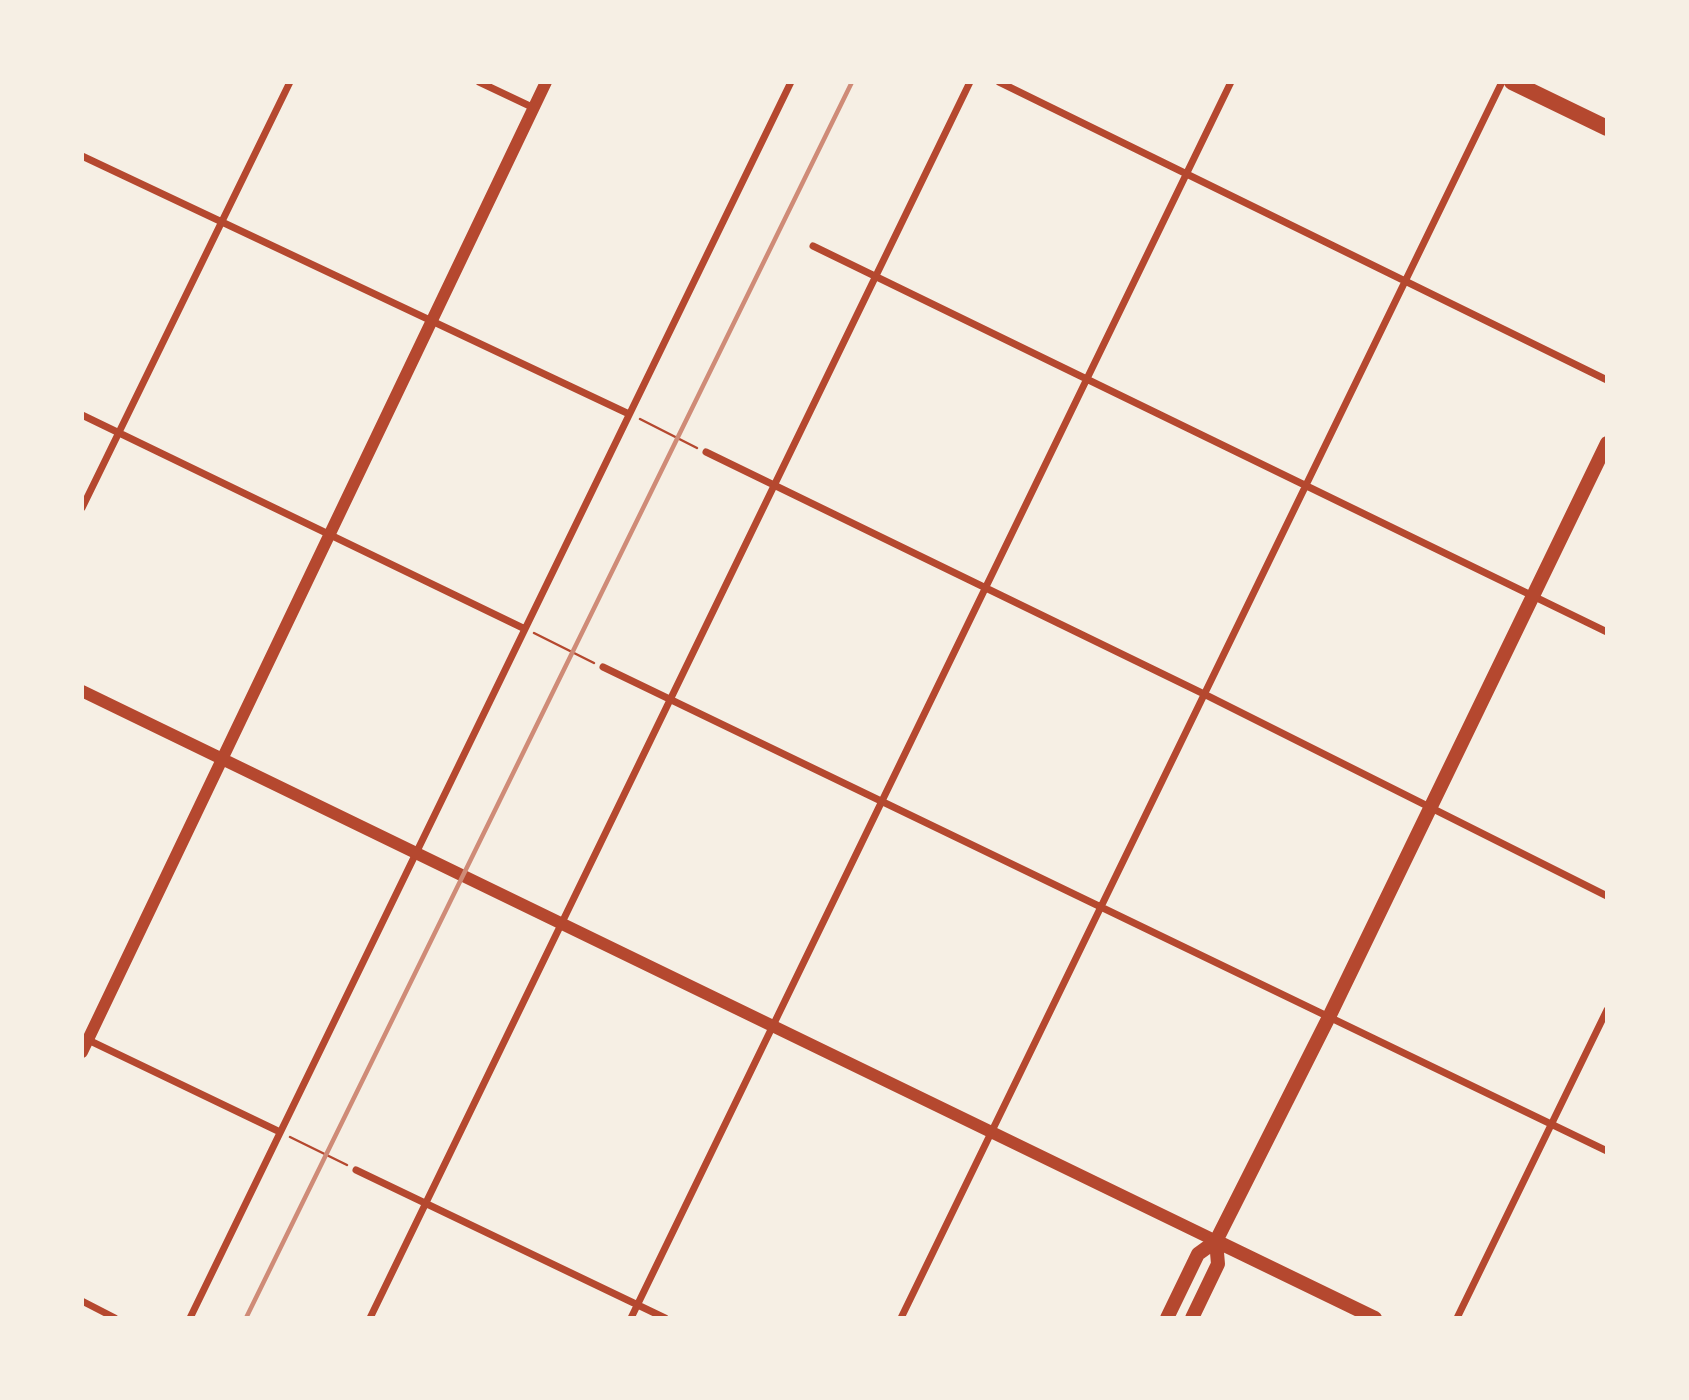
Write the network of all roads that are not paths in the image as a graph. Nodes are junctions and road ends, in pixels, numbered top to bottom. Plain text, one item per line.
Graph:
1 (290, 82) edge
2 (479, 82) edge
3 (546, 82) edge
4 (791, 82) edge
5 (970, 82) edge
6 (999, 82) edge
7 (1231, 82) edge
8 (1502, 82) edge
9 (1512, 82) edge
10 (534, 108) junction
11 (1607, 128) edge
12 (82, 156) edge
13 (1186, 175) junction
14 (223, 223) junction
15 (813, 246) dead end
16 (876, 276) junction
17 (1405, 281) junction
18 (432, 322) junction
19 (1087, 379) junction
20 (1607, 380) edge
21 (629, 414) junction
22 (82, 415) edge
23 (118, 433) junction
24 (1607, 443) edge
25 (706, 453) road end
26 (775, 485) junction
27 (1306, 485) junction
28 (82, 508) edge
29 (330, 535) junction
30 (985, 590) junction
31 (1533, 597) junction
32 (525, 629) junction
33 (1607, 632) edge
34 (603, 667) road end
35 (82, 691) edge
36 (1204, 694) junction
37 (671, 699) junction
38 (222, 759) junction
39 (882, 801) junction
40 (1431, 806) junction
41 (416, 853) junction
42 (1607, 896) edge
43 (1101, 907) junction
44 (562, 923) junction
45 (1607, 1010) edge
46 (1329, 1017) junction
47 (773, 1026) junction
48 (85, 1039) edge
49 (82, 1052) edge
50 (1551, 1125) junction
51 (280, 1132) junction
52 (991, 1132) junction
53 (1607, 1151) edge
54 (356, 1170) road end
55 (426, 1203) junction
56 (1216, 1241) junction
57 (82, 1301) edge
58 (638, 1305) junction
59 (115, 1318) edge
60 (190, 1318) edge
61 (370, 1318) edge
62 (631, 1318) edge
63 (665, 1318) edge
64 (901, 1318) edge
65 (1167, 1318) edge
66 (1192, 1318) edge
67 (1375, 1318) edge
68 (1457, 1318) edge

1 - 14 street
2 - 10 street
3 - 10 street
4 - 21 street
5 - 16 street
6 - 13 street
7 - 13 street
8 - 17 street
9 - 11 main road
10 - 18 street
12 - 14 street
13 - 17 street
13 - 19 street
14 - 18 street
14 - 23 street
15 - 16 street
16 - 19 street
16 - 26 street
17 - 20 street
17 - 27 street
18 - 21 street
18 - 29 street
19 - 27 street
19 - 30 street
21 - 32 street
22 - 23 street
23 - 28 street
23 - 29 street
24 - 31 main road
25 - 26 street
26 - 30 street
26 - 37 street
27 - 31 street
27 - 36 street
29 - 32 street
29 - 38 street
30 - 36 street
30 - 39 street
31 - 33 street
31 - 40 main road
32 - 41 street
34 - 37 street
35 - 38 street
36 - 40 street
36 - 43 street
37 - 39 street
37 - 44 street
38 - 41 street
38 - 48 street
39 - 43 street
39 - 47 street
40 - 42 street
40 - 46 main road
41 - 44 street
41 - 51 street
43 - 46 street
43 - 52 street
44 - 47 street
44 - 55 street
45 - 50 street
46 - 50 street
46 - 56 main road
47 - 52 street
47 - 58 street
48 - 49 street
48 - 51 street
50 - 53 street
50 - 68 street
51 - 60 street
52 - 56 street
52 - 64 street
54 - 55 street
55 - 58 street
55 - 61 street
56 - 65 main road
56 - 66 main road
56 - 67 main road
57 - 59 street
58 - 62 street
58 - 63 street

